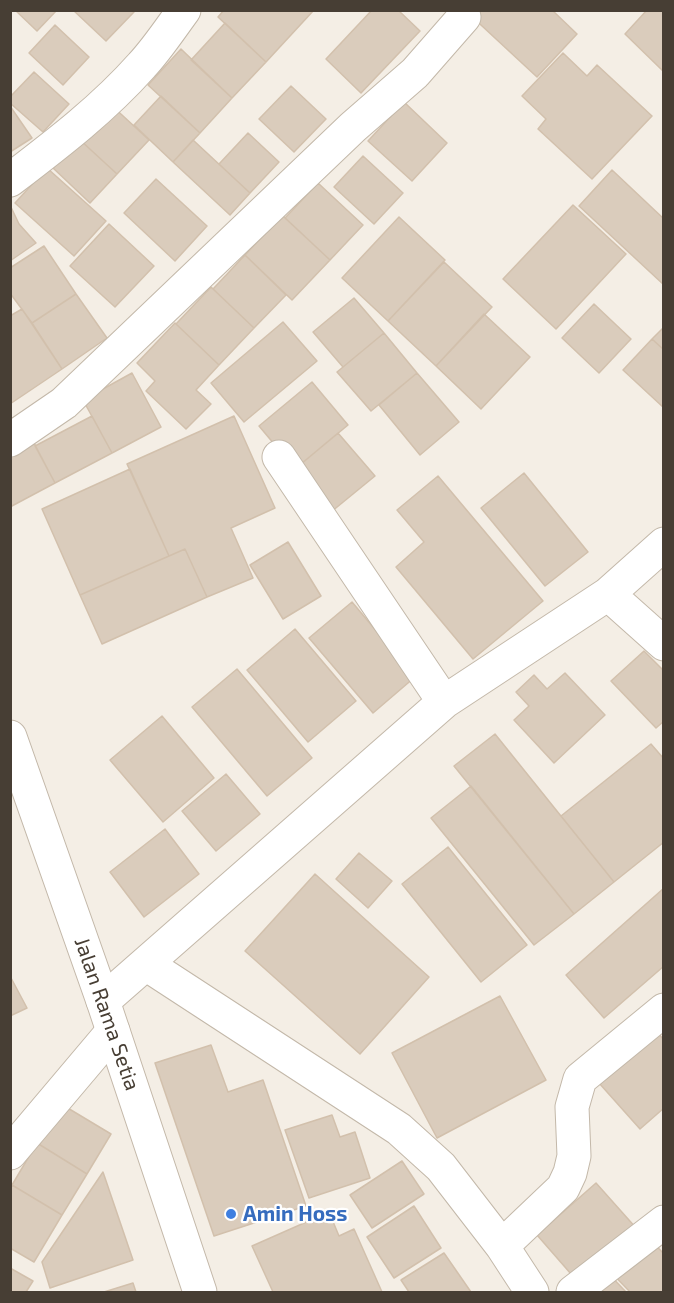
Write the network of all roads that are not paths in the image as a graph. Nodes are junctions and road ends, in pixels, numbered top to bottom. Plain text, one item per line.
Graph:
1 (184, 10) edge
2 (464, 17) dead end
3 (10, 180) edge
4 (10, 440) edge
5 (279, 457) dead end
6 (663, 544) edge
7 (608, 594) junction
8 (663, 644) edge
9 (444, 702) junction
10 (10, 737) edge
11 (146, 964) junction
12 (103, 1001) junction
13 (663, 1010) edge
14 (113, 1031) junction
15 (10, 1153) edge
16 (663, 1222) edge
17 (502, 1246) junction
18 (200, 1293) edge
19 (532, 1293) edge
20 (573, 1293) edge

1 - 3 street
2 - 4 street
5 - 9 street
6 - 7 street
7 - 8 street
7 - 9 street
9 - 11 street
10 - 12 street, Jalan Rama Setia
11 - 12 street
11 - 17 street
12 - 14 street, Jalan Rama Setia
13 - 17 street
14 - 15 street
14 - 18 street, Jalan Rama Setia
16 - 20 street
17 - 19 street

